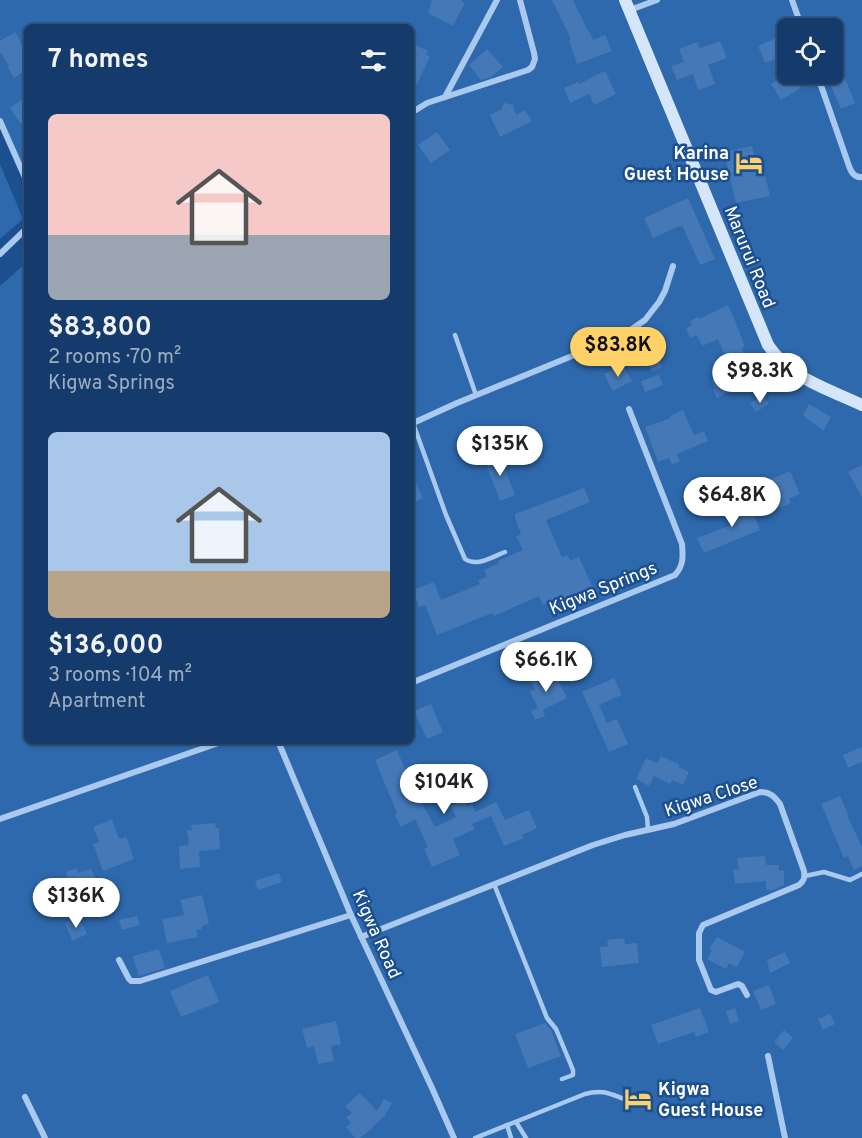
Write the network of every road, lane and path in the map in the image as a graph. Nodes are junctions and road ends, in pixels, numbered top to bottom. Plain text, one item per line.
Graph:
1 (496, 0) edge
2 (520, 0) edge
3 (657, 0) edge
4 (792, 0) edge
5 (627, 5) edge
6 (798, 18) edge
7 (820, 84) edge
8 (444, 97) junction
9 (414, 111) edge
10 (0, 122) edge
11 (24, 175) edge
12 (862, 177) edge
13 (24, 231) edge
14 (0, 254) edge
15 (673, 266) dead end
16 (454, 335) dead end
17 (476, 395) junction
18 (862, 405) edge
19 (629, 409) dead end
20 (414, 422) edge
21 (414, 428) edge
22 (505, 552) dead end
23 (414, 682) edge
24 (215, 744) edge
25 (279, 744) edge
26 (635, 787) dead end
27 (0, 819) edge
28 (648, 829) junction
29 (862, 874) edge
30 (805, 876) junction
31 (494, 884) junction
32 (351, 915) junction
33 (362, 937) junction
34 (119, 960) dead end
35 (747, 994) dead end
36 (768, 1056) dead end
37 (562, 1079) dead end
38 (25, 1097) dead end
39 (627, 1100) dead end
40 (516, 1122) junction
41 (507, 1125) junction
42 (45, 1138) edge
43 (454, 1138) edge
44 (475, 1138) edge
45 (511, 1138) edge
46 (526, 1138) edge
47 (785, 1138) edge

1 - 8 street
2 - 8 street
3 - 5 street
4 - 6 street
5 - 18 street, Marurui Road
7 - 12 street
8 - 9 street
10 - 11 street
13 - 14 street
15 - 17 street
16 - 17 lane
17 - 20 street
19 - 23 street, Kigwa Springs
21 - 22 lane
24 - 27 street
25 - 32 street, Kigwa Road
26 - 28 lane
28 - 30 street, Kigwa Close
28 - 31 street, Kigwa Close
29 - 30 lane
30 - 35 street
31 - 33 street, Kigwa Close
31 - 37 lane
32 - 33 street, Kigwa Road
32 - 34 street
33 - 43 street, Kigwa Road
36 - 47 street
38 - 42 street
39 - 40 lane
40 - 41 lane
40 - 46 lane
41 - 44 lane
41 - 45 lane

